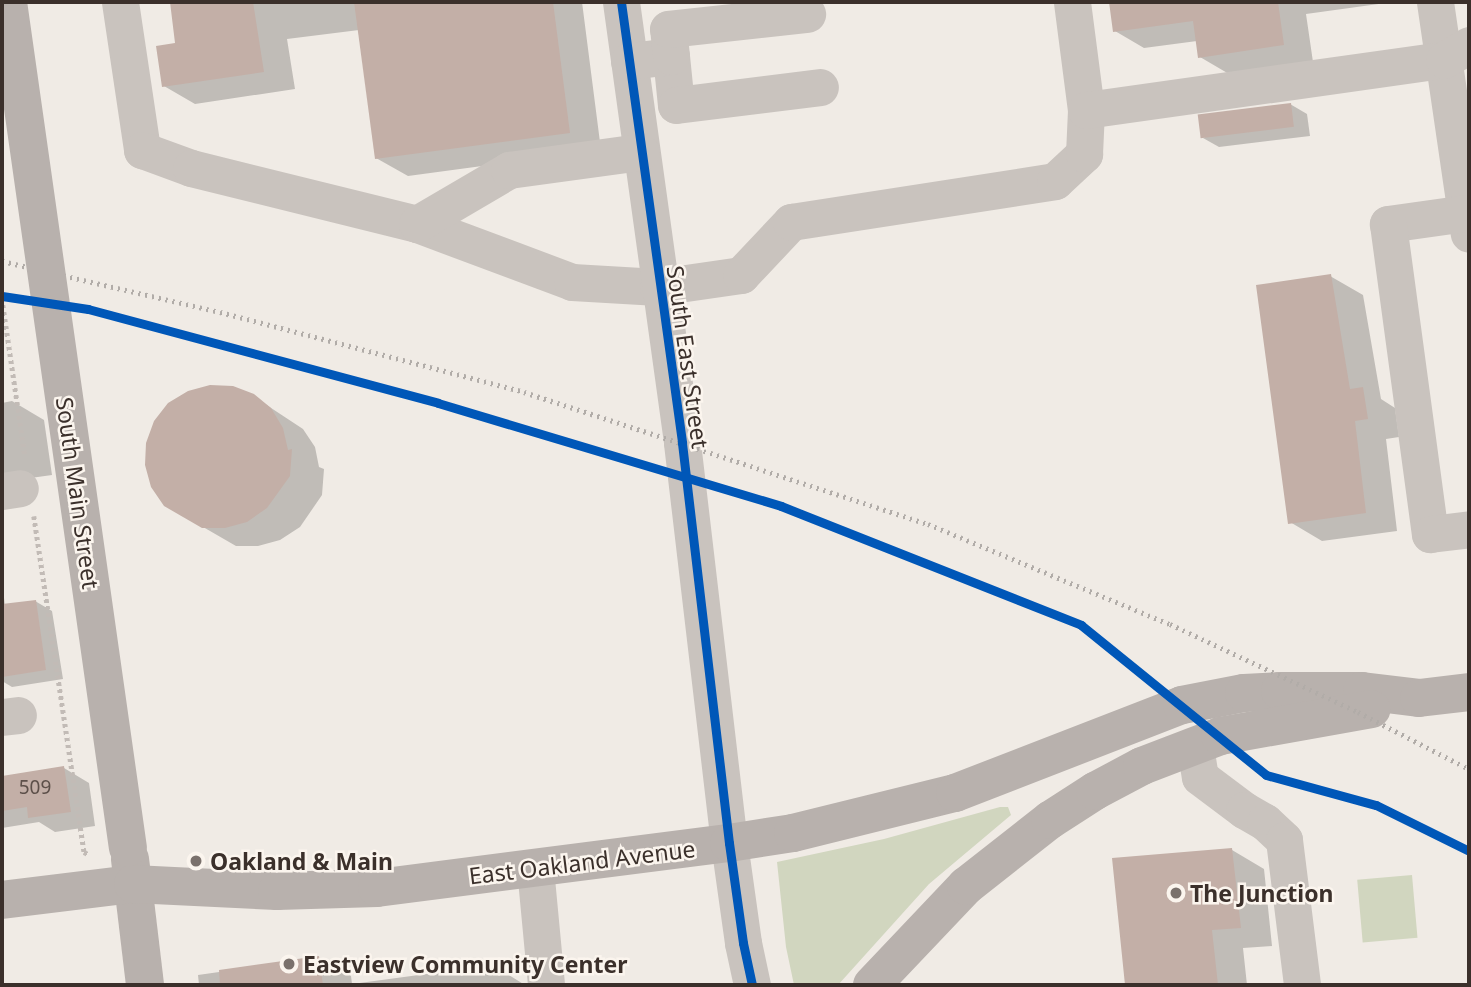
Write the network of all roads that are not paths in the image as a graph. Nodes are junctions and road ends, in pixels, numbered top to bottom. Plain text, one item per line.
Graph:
1 (8, 2) edge
2 (120, 2) edge
3 (621, 2) edge
4 (1072, 2) edge
5 (1435, 2) edge
6 (807, 14) dead end
7 (1457, 53) edge
8 (671, 56) junction
9 (629, 61) junction
10 (820, 88) dead end
11 (1086, 110) junction
12 (641, 152) junction
13 (1468, 223) edge
14 (417, 224) junction
15 (658, 287) junction
16 (1469, 529) edge
17 (1469, 692) edge
18 (1419, 698) junction
19 (1195, 746) junction
20 (729, 843) junction
21 (120, 864) junction
22 (534, 868) junction
23 (2, 900) edge
24 (145, 985) edge
25 (546, 985) edge
26 (752, 985) edge
27 (872, 985) edge
28 (1302, 985) edge

1 - 21 main road, South Main Street, bridge
2 - 14 street
3 - 9 street, South East Street
4 - 11 street
5 - 7 street
6 - 8 street
7 - 11 street
7 - 13 street
8 - 9 street
8 - 10 street
9 - 12 street, South East Street
11 - 15 street
12 - 14 street
12 - 15 street, South East Street
13 - 16 street
14 - 15 street
15 - 20 street, South East Street
17 - 18 main road, East Oakland Avenue
18 - 19 main road
18 - 20 main road, East Oakland Avenue
19 - 27 main road
19 - 28 street
20 - 22 main road, East Oakland Avenue
20 - 26 street, South East Street
21 - 22 main road, East Oakland Avenue
21 - 23 main road, East Oakland Avenue
21 - 24 main road, South Main Street
22 - 25 street

